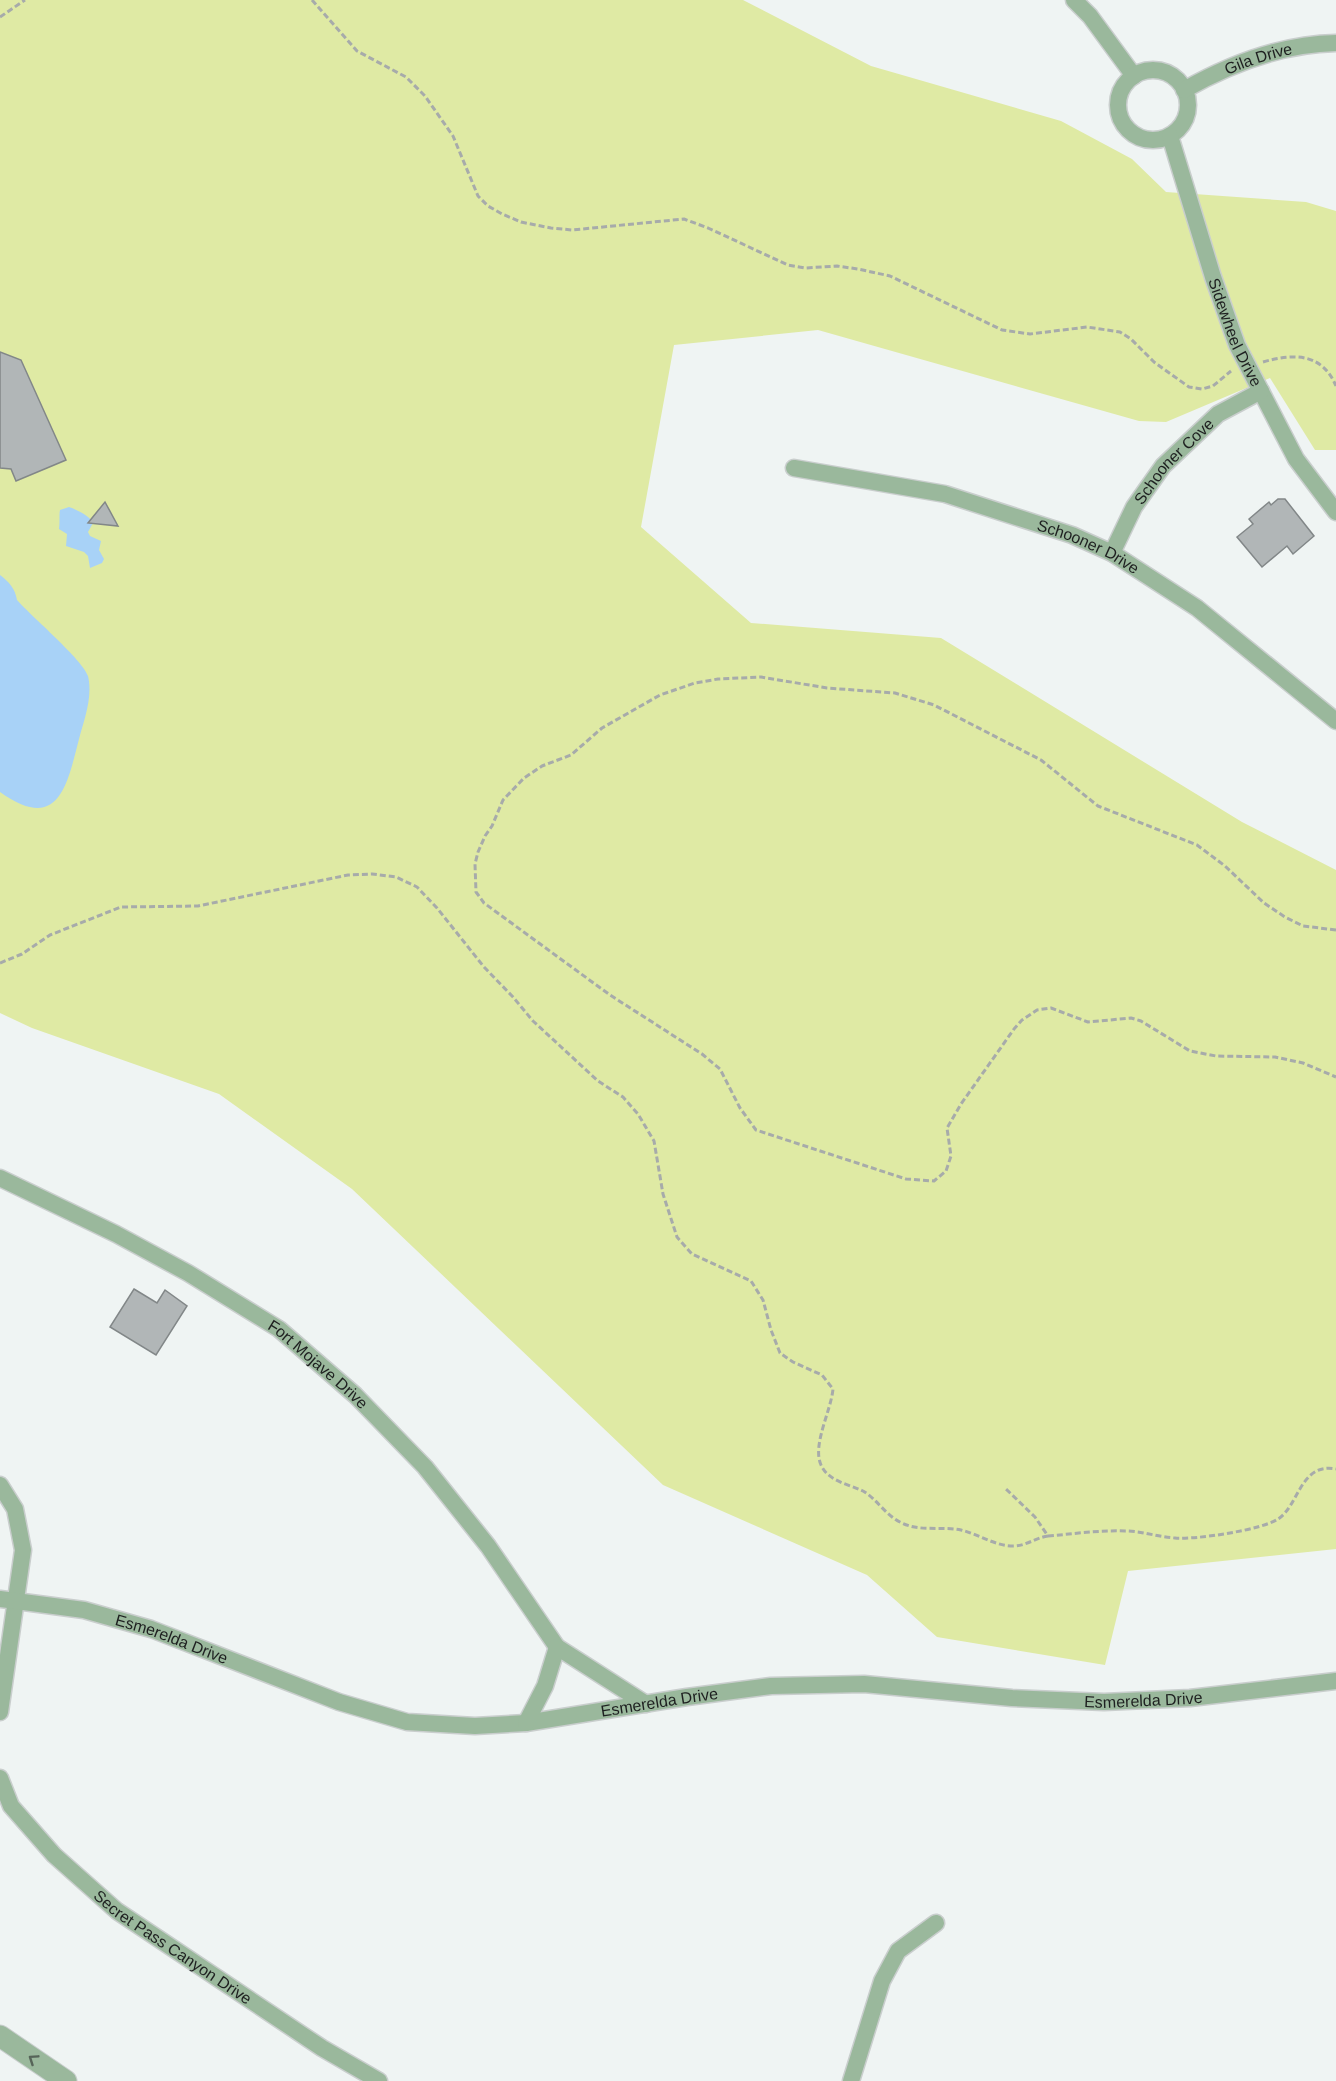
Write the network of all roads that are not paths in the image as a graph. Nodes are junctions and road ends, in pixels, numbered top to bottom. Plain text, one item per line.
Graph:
1 (1074, 0) edge
2 (1336, 43) edge
3 (1134, 76) junction
4 (1184, 90) junction
5 (1170, 136) junction
6 (1261, 391) junction
7 (794, 468) dead end
8 (1336, 512) edge
9 (1112, 553) junction
10 (1336, 721) edge
11 (0, 1178) edge
12 (0, 1485) edge
13 (8, 1600) edge
14 (557, 1647) junction
15 (1336, 1681) edge
16 (646, 1704) junction
17 (0, 1712) edge
18 (526, 1723) junction
19 (0, 1778) edge
20 (936, 1923) dead end
21 (0, 2036) edge
22 (66, 2081) edge
23 (379, 2081) edge
24 (851, 2081) edge

1 - 3 street
2 - 4 street, Gila Drive
3 - 4 street
3 - 5 street
4 - 5 street
5 - 6 street, Sidewheel Drive
6 - 8 street, Sidewheel Drive
6 - 9 street, Schooner Cove
7 - 9 street, Schooner Drive
9 - 10 street, Schooner Drive
11 - 14 street, Fort Mojave Drive
12 - 13 street
13 - 17 street
13 - 18 street, Esmerelda Drive
14 - 16 street
14 - 18 street
15 - 16 street, Esmerelda Drive
16 - 18 street, Esmerelda Drive
19 - 23 street, Secret Pass Canyon Drive
20 - 24 street
22 -> 21 street

